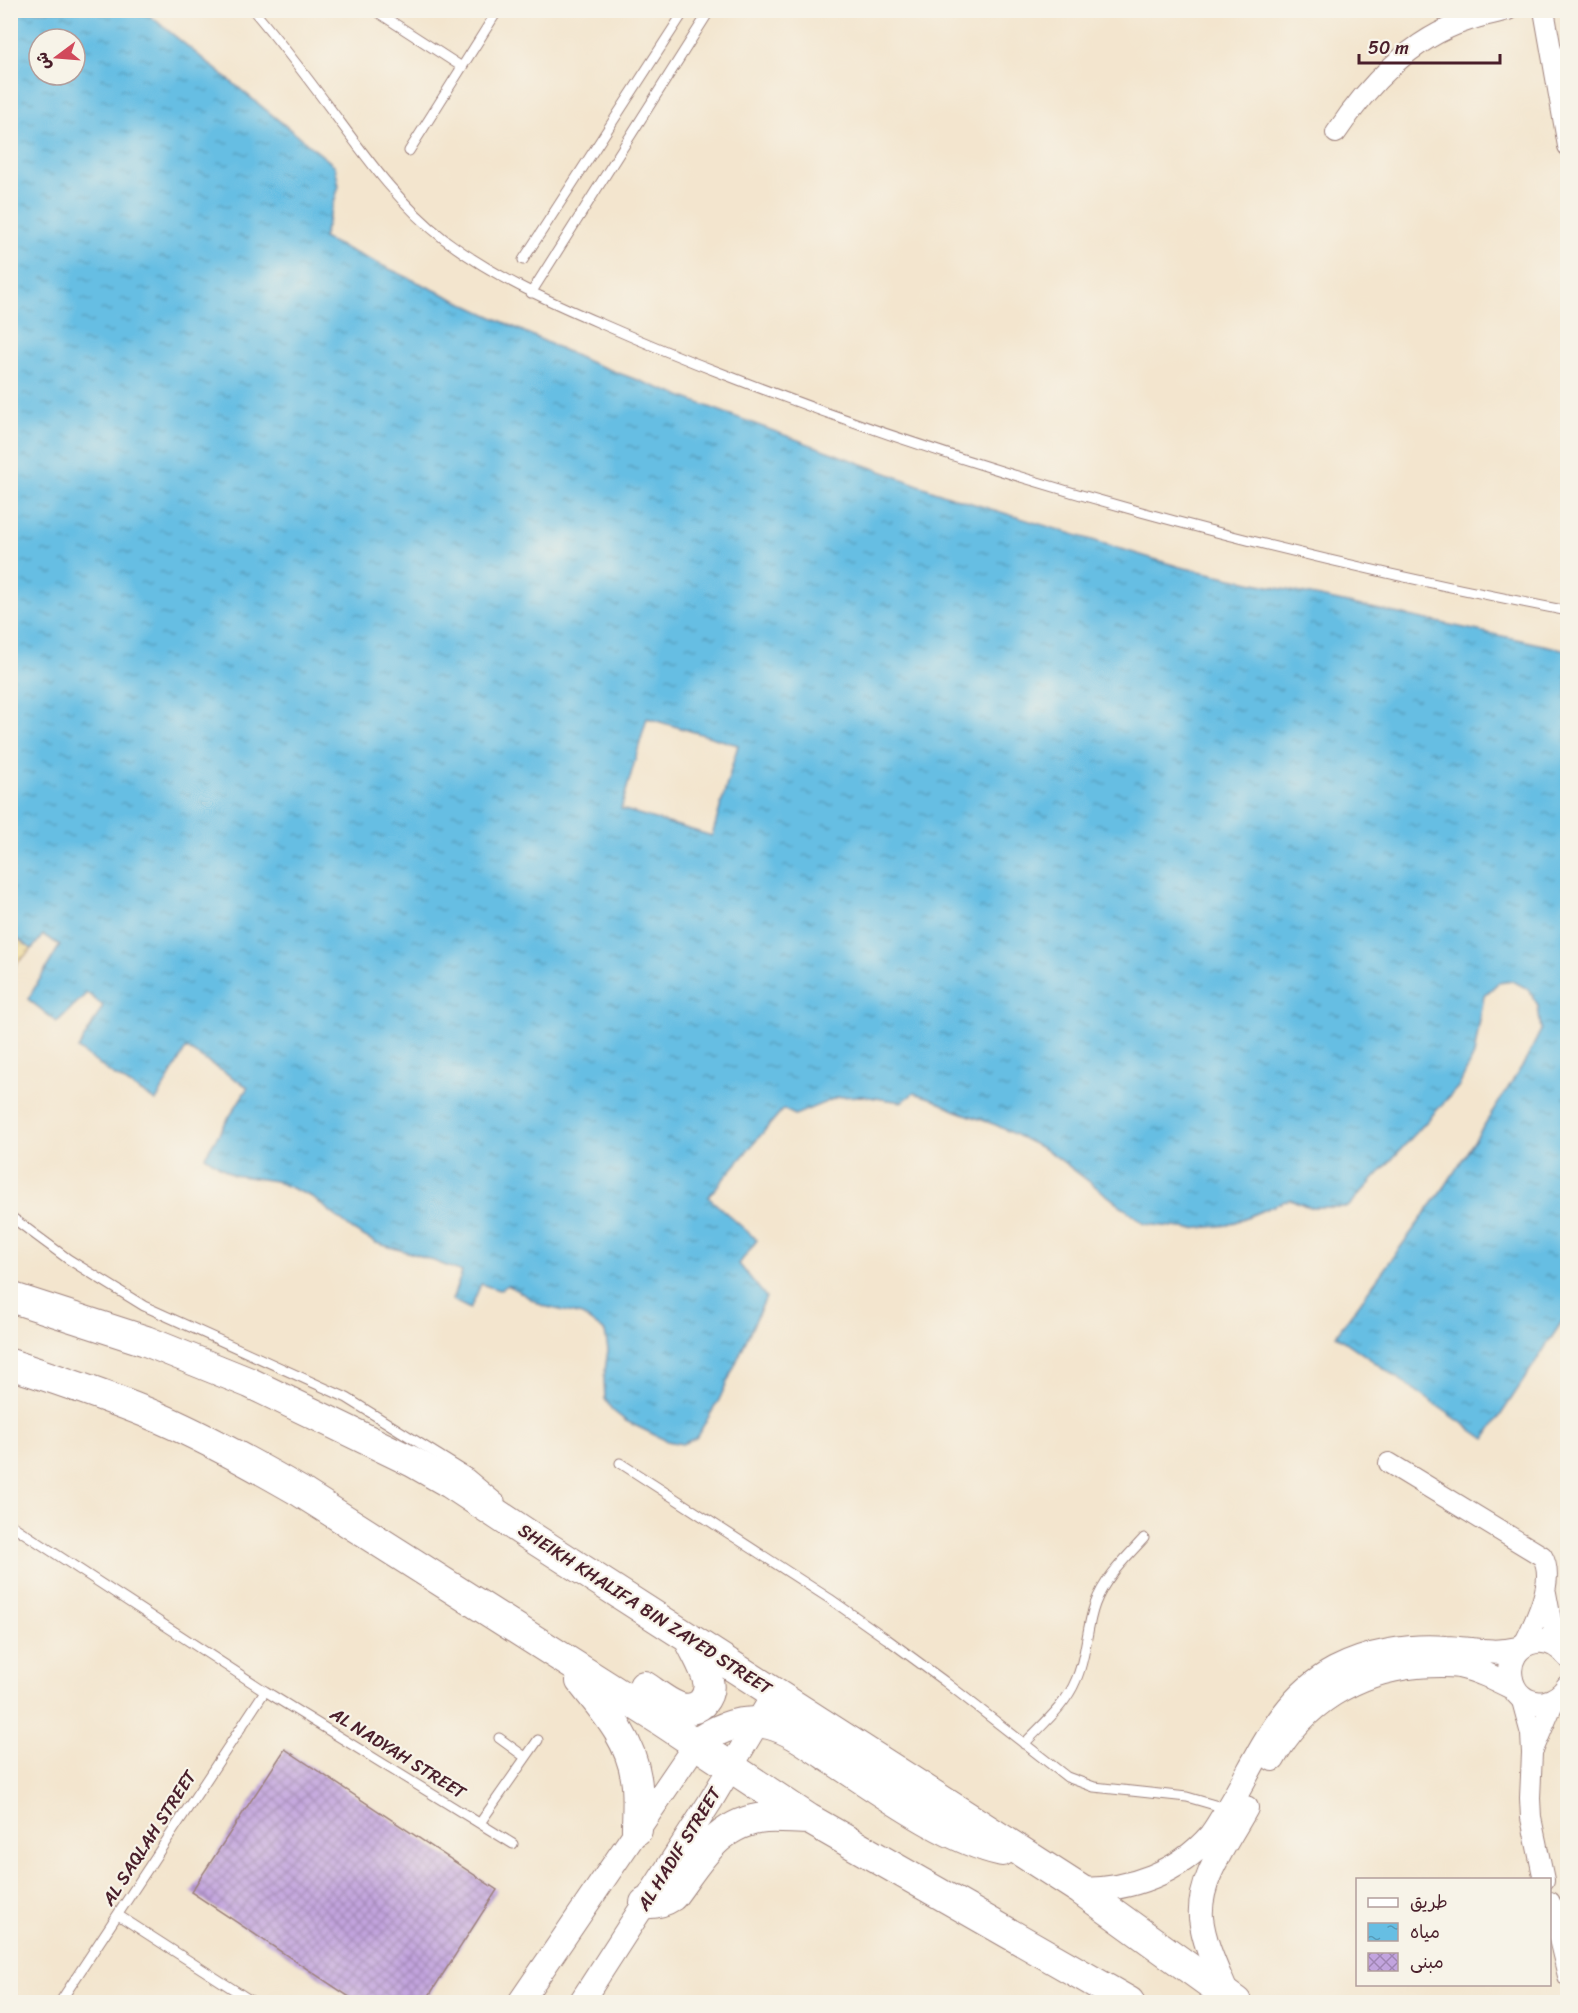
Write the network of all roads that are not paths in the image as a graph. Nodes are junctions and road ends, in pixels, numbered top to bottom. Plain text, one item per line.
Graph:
1 (253, 10) edge
2 (374, 10) edge
3 (498, 10) edge
4 (685, 10) edge
5 (710, 10) edge
6 (1508, 10) edge
7 (1544, 10) edge
8 (462, 67) junction
9 (1336, 133) dead end
10 (1568, 146) edge
11 (409, 152) dead end
12 (523, 260) dead end
13 (531, 293) junction
14 (1568, 612) edge
15 (11, 1217) edge
16 (10, 1296) edge
17 (10, 1364) edge
18 (620, 1463) dead end
19 (1389, 1463) dead end
20 (503, 1503) dead end
21 (511, 1512) dead end
22 (10, 1524) edge
23 (533, 1538) junction
24 (1144, 1538) dead end
25 (434, 1577) junction
26 (1546, 1588) junction
27 (689, 1638) junction
28 (1521, 1648) junction
29 (1566, 1654) edge
30 (561, 1658) junction
31 (265, 1691) junction
32 (775, 1693) junction
33 (1517, 1693) junction
34 (1562, 1695) edge
35 (758, 1722) junction
36 (499, 1738) dead end
37 (538, 1740) dead end
38 (696, 1744) junction
39 (1024, 1744) junction
40 (1532, 1754) junction
41 (525, 1757) junction
42 (731, 1766) junction
43 (1227, 1809) junction
44 (809, 1819) junction
45 (480, 1823) junction
46 (637, 1830) junction
47 (513, 1844) dead end
48 (1027, 1855) junction
49 (1544, 1878) edge
50 (1081, 1890) junction
51 (645, 1903) junction
52 (1551, 1906) edge
53 (118, 1915) junction
54 (1568, 1976) edge
55 (1232, 2000) edge
56 (60, 2002) edge
57 (253, 2002) edge
58 (520, 2002) edge
59 (581, 2002) edge
60 (1130, 2002) edge

1 - 13 lane
2 - 8 lane
3 - 8 lane
4 - 12 lane
5 - 13 lane
6 - 9 street
7 - 10 street
8 - 11 lane
13 - 14 lane
15 - 20 lane
16 - 23 main road, SHEIKH KHALIFA BIN ZAYED STREET
17 - 25 main road
18 - 39 lane
19 - 26 street
21 - 23 lane
22 - 31 lane, AL NADYAH STREET
23 - 27 main road, SHEIKH KHALIFA BIN ZAYED STREET
24 - 39 lane
25 - 27 main road
25 - 30 main road
26 - 28 street
26 - 29 street
27 - 32 main road, SHEIKH KHALIFA BIN ZAYED STREET
28 - 29 street
28 - 33 street
28 - 43 street
30 - 38 main road
30 - 46 main road
31 - 45 lane, AL NADYAH STREET
31 - 53 lane, AL SAQLAH STREET
32 - 35 street, AL HADIF STREET
32 - 48 main road, SHEIKH KHALIFA BIN ZAYED STREET
33 - 34 street
33 - 40 street
33 - 55 street
34 - 40 street
35 - 38 main road
35 - 42 street, AL HADIF STREET
35 - 48 main road
36 - 41 lane
37 - 41 lane
38 - 42 main road
38 - 46 street
39 - 43 lane
40 - 49 street
41 - 45 lane
42 - 44 main road
42 - 51 street, AL HADIF STREET
43 - 50 street
44 - 51 main road
44 - 60 main road
45 - 47 lane, AL NADYAH STREET
46 - 58 street
48 - 50 main road, SHEIKH KHALIFA BIN ZAYED STREET
50 - 55 main road, SHEIKH KHALIFA BIN ZAYED STREET
51 - 59 street, AL HADIF STREET
52 - 54 street
53 - 56 lane, AL SAQLAH STREET
53 - 57 lane

